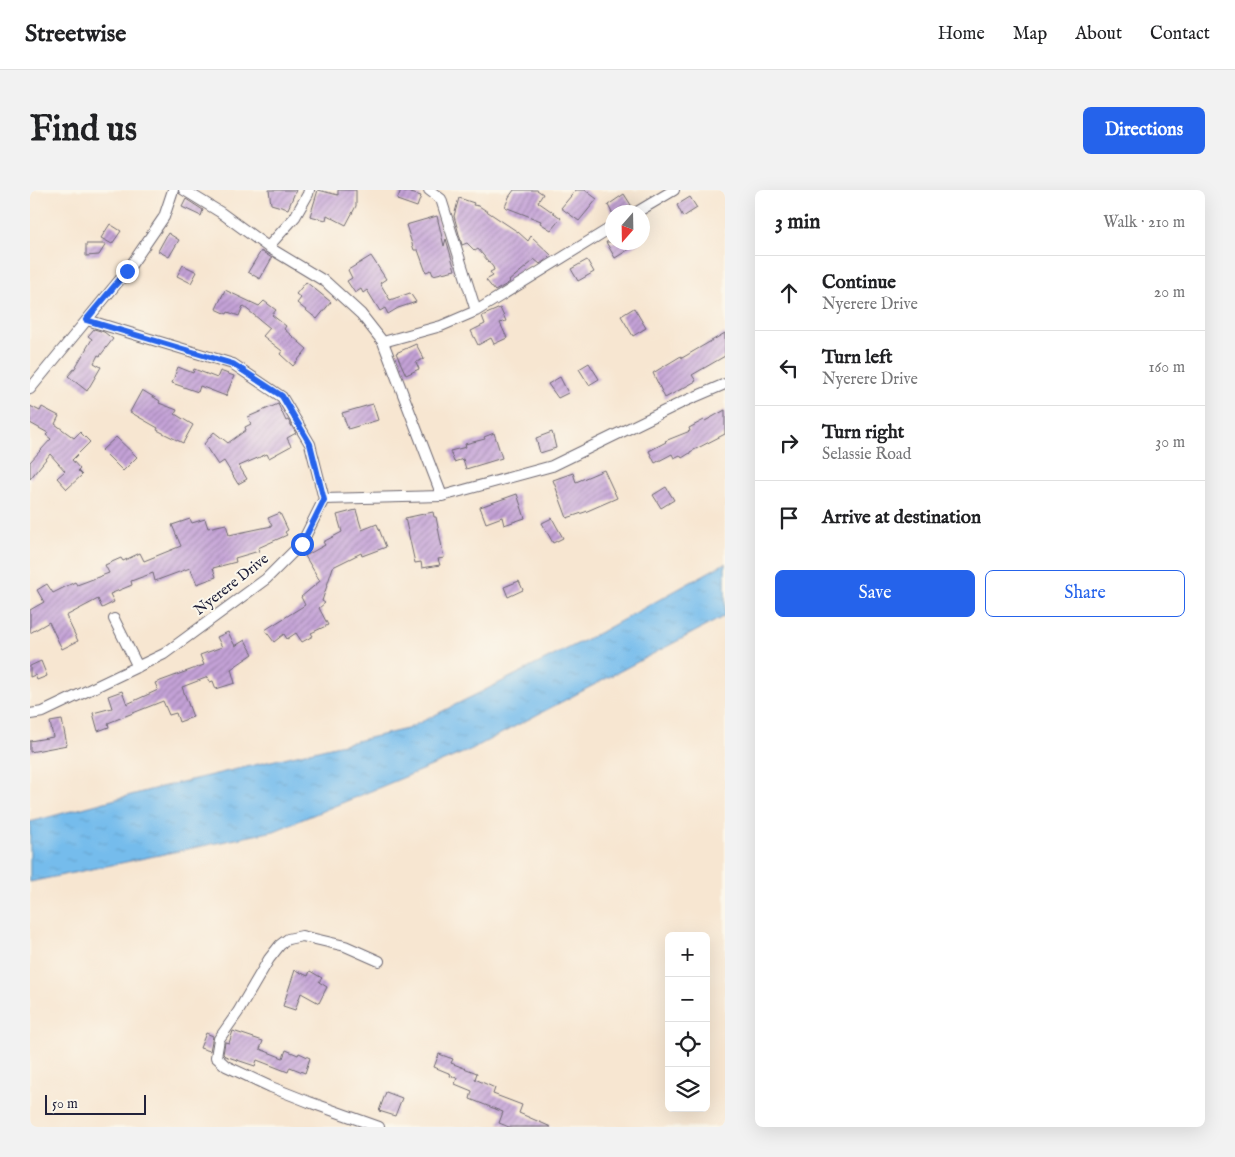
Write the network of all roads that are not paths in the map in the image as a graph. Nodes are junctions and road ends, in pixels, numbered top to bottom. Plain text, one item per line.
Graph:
1 (173, 190) edge
2 (184, 190) edge
3 (309, 190) edge
4 (429, 190) edge
5 (674, 190) edge
6 (648, 205) edge
7 (605, 231) edge
8 (268, 247) junction
9 (476, 311) junction
10 (86, 320) junction
11 (383, 342) junction
12 (725, 384) edge
13 (30, 389) edge
14 (442, 496) junction
15 (324, 500) junction
16 (114, 618) dead end
17 (138, 667) junction
18 (30, 714) edge
19 (379, 960) dead end
20 (379, 1127) edge

1 - 10 street
2 - 8 street
3 - 8 street
4 - 9 street
5 - 6 street
7 - 9 street
8 - 11 street
9 - 11 street
10 - 13 street
10 - 15 street
11 - 14 street
12 - 14 street
14 - 15 street
15 - 17 street, Nyerere Drive
16 - 17 street
17 - 18 street, Nyerere Drive
19 - 20 street

